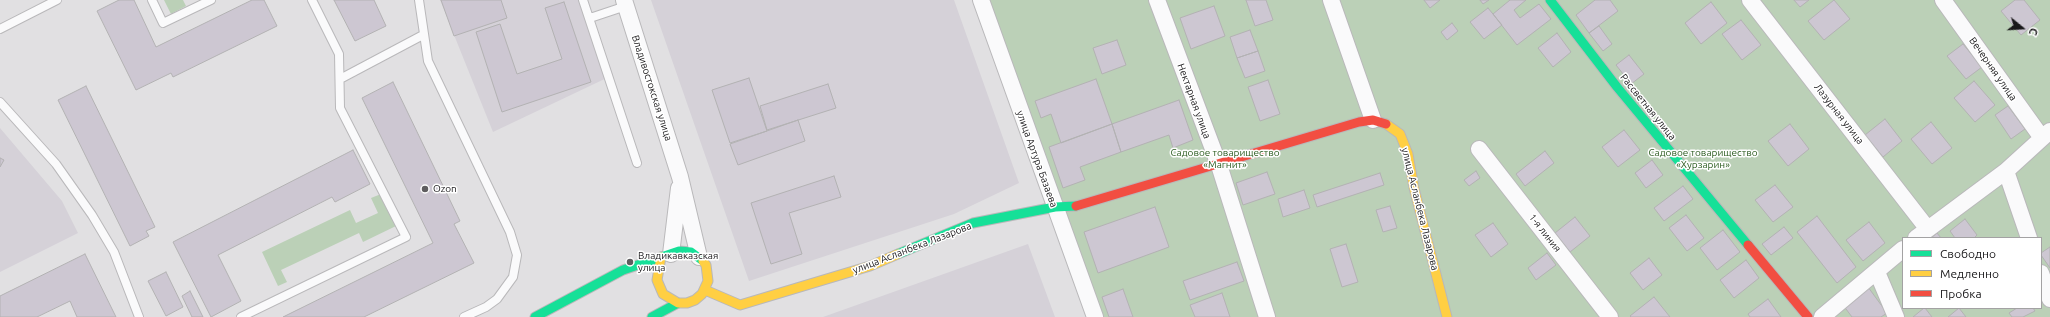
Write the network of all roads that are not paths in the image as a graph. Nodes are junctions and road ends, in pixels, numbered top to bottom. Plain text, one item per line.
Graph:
1 (57, 0) edge
2 (152, 0) edge
3 (210, 0) edge
4 (312, 0) edge
5 (419, 0) edge
6 (584, 0) edge
7 (981, 0) edge
8 (1157, 0) edge
9 (1331, 0) edge
10 (1550, 0) edge
11 (1750, 0) edge
12 (1943, 0) edge
13 (625, 3) edge
14 (590, 18) junction
15 (0, 29) edge
16 (423, 35) junction
17 (340, 79) junction
18 (0, 102) edge
19 (1373, 120) junction
20 (2046, 135) edge
21 (1479, 149) dead end
22 (637, 163) dead end
23 (1219, 165) junction
24 (2006, 171) junction
25 (680, 177) junction
26 (1055, 207) junction
27 (1921, 233) edge
28 (2029, 237) edge
29 (1902, 250) edge
30 (666, 255) junction
31 (699, 257) junction
32 (1877, 272) junction
33 (2042, 276) edge
34 (705, 290) junction
35 (2050, 299) edge
36 (685, 305) junction
37 (743, 311) edge
38 (139, 317) edge
39 (241, 317) edge
40 (464, 317) edge
41 (535, 317) edge
42 (652, 317) edge
43 (1095, 317) edge
44 (1267, 317) edge
45 (1447, 317) edge
46 (1610, 317) edge
47 (1808, 317) edge
48 (1822, 317) edge
49 (1896, 317) edge

1 - 15 lane
2 - 3 lane
4 - 17 lane
5 - 16 lane
6 - 14 lane
7 - 26 street, улица Артура Базаева
8 - 23 street, Нектарная улица
9 - 19 street
10 - 47 street, Рассветная улица
11 - 27 street, Лазурная улица
12 - 20 street, Вечерняя улица
13 - 14 lane
13 - 25 street, Владивостокская улица
14 - 22 lane
16 - 17 lane
16 - 40 lane
17 - 39 lane
18 - 38 lane
19 - 23 street, улица Асланбека Лазарова
19 - 45 street, улица Асланбека Лазарова
20 - 24 street
21 - 46 street, 1-я линия
23 - 26 street, улица Асланбека Лазарова
23 - 44 street, Нектарная улица
24 - 27 street
24 - 28 street
25 - 30 street, Владивостокская улица
25 - 31 street, Владивостокская улица
26 - 37 street, улица Асланбека Лазарова
26 - 43 street, улица Артура Базаева
29 - 32 street
30 - 31 street
30 - 36 street, Владивостокская улица
30 - 41 street
31 - 34 street, Владивостокская улица
32 - 48 street
32 - 49 street
33 - 35 street
34 - 36 street
34 - 37 street, улица Асланбека Лазарова
36 - 42 street

